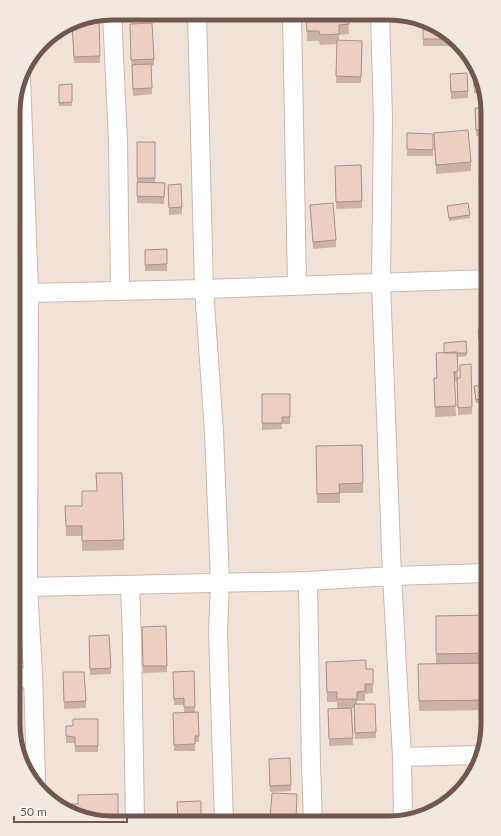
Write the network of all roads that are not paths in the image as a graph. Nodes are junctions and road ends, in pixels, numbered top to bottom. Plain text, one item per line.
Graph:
1 (112, 20) edge
2 (197, 20) edge
3 (292, 20) edge
4 (380, 20) edge
5 (22, 96) edge
6 (481, 279) edge
7 (381, 282) junction
8 (297, 285) junction
9 (204, 289) junction
10 (120, 291) junction
11 (29, 293) junction
12 (481, 573) edge
13 (392, 576) junction
14 (308, 581) junction
15 (220, 582) junction
16 (130, 584) junction
17 (28, 588) junction
18 (33, 674) junction
19 (20, 679) edge
20 (475, 755) edge
21 (402, 757) junction
22 (36, 775) edge
23 (403, 815) edge
24 (135, 816) edge
25 (224, 816) edge
26 (313, 816) edge

1 - 10 street
2 - 9 street
3 - 8 street
4 - 7 street
5 - 11 street
6 - 7 street
7 - 8 street
7 - 13 street
8 - 9 street
9 - 10 street
9 - 15 street
10 - 11 street
11 - 17 street
12 - 13 street
13 - 14 street
13 - 21 street
14 - 15 street
14 - 26 street
15 - 16 street
15 - 25 street
16 - 17 street
16 - 24 street
17 - 18 street
18 - 19 street
18 - 22 street
20 - 21 street
21 - 23 street

